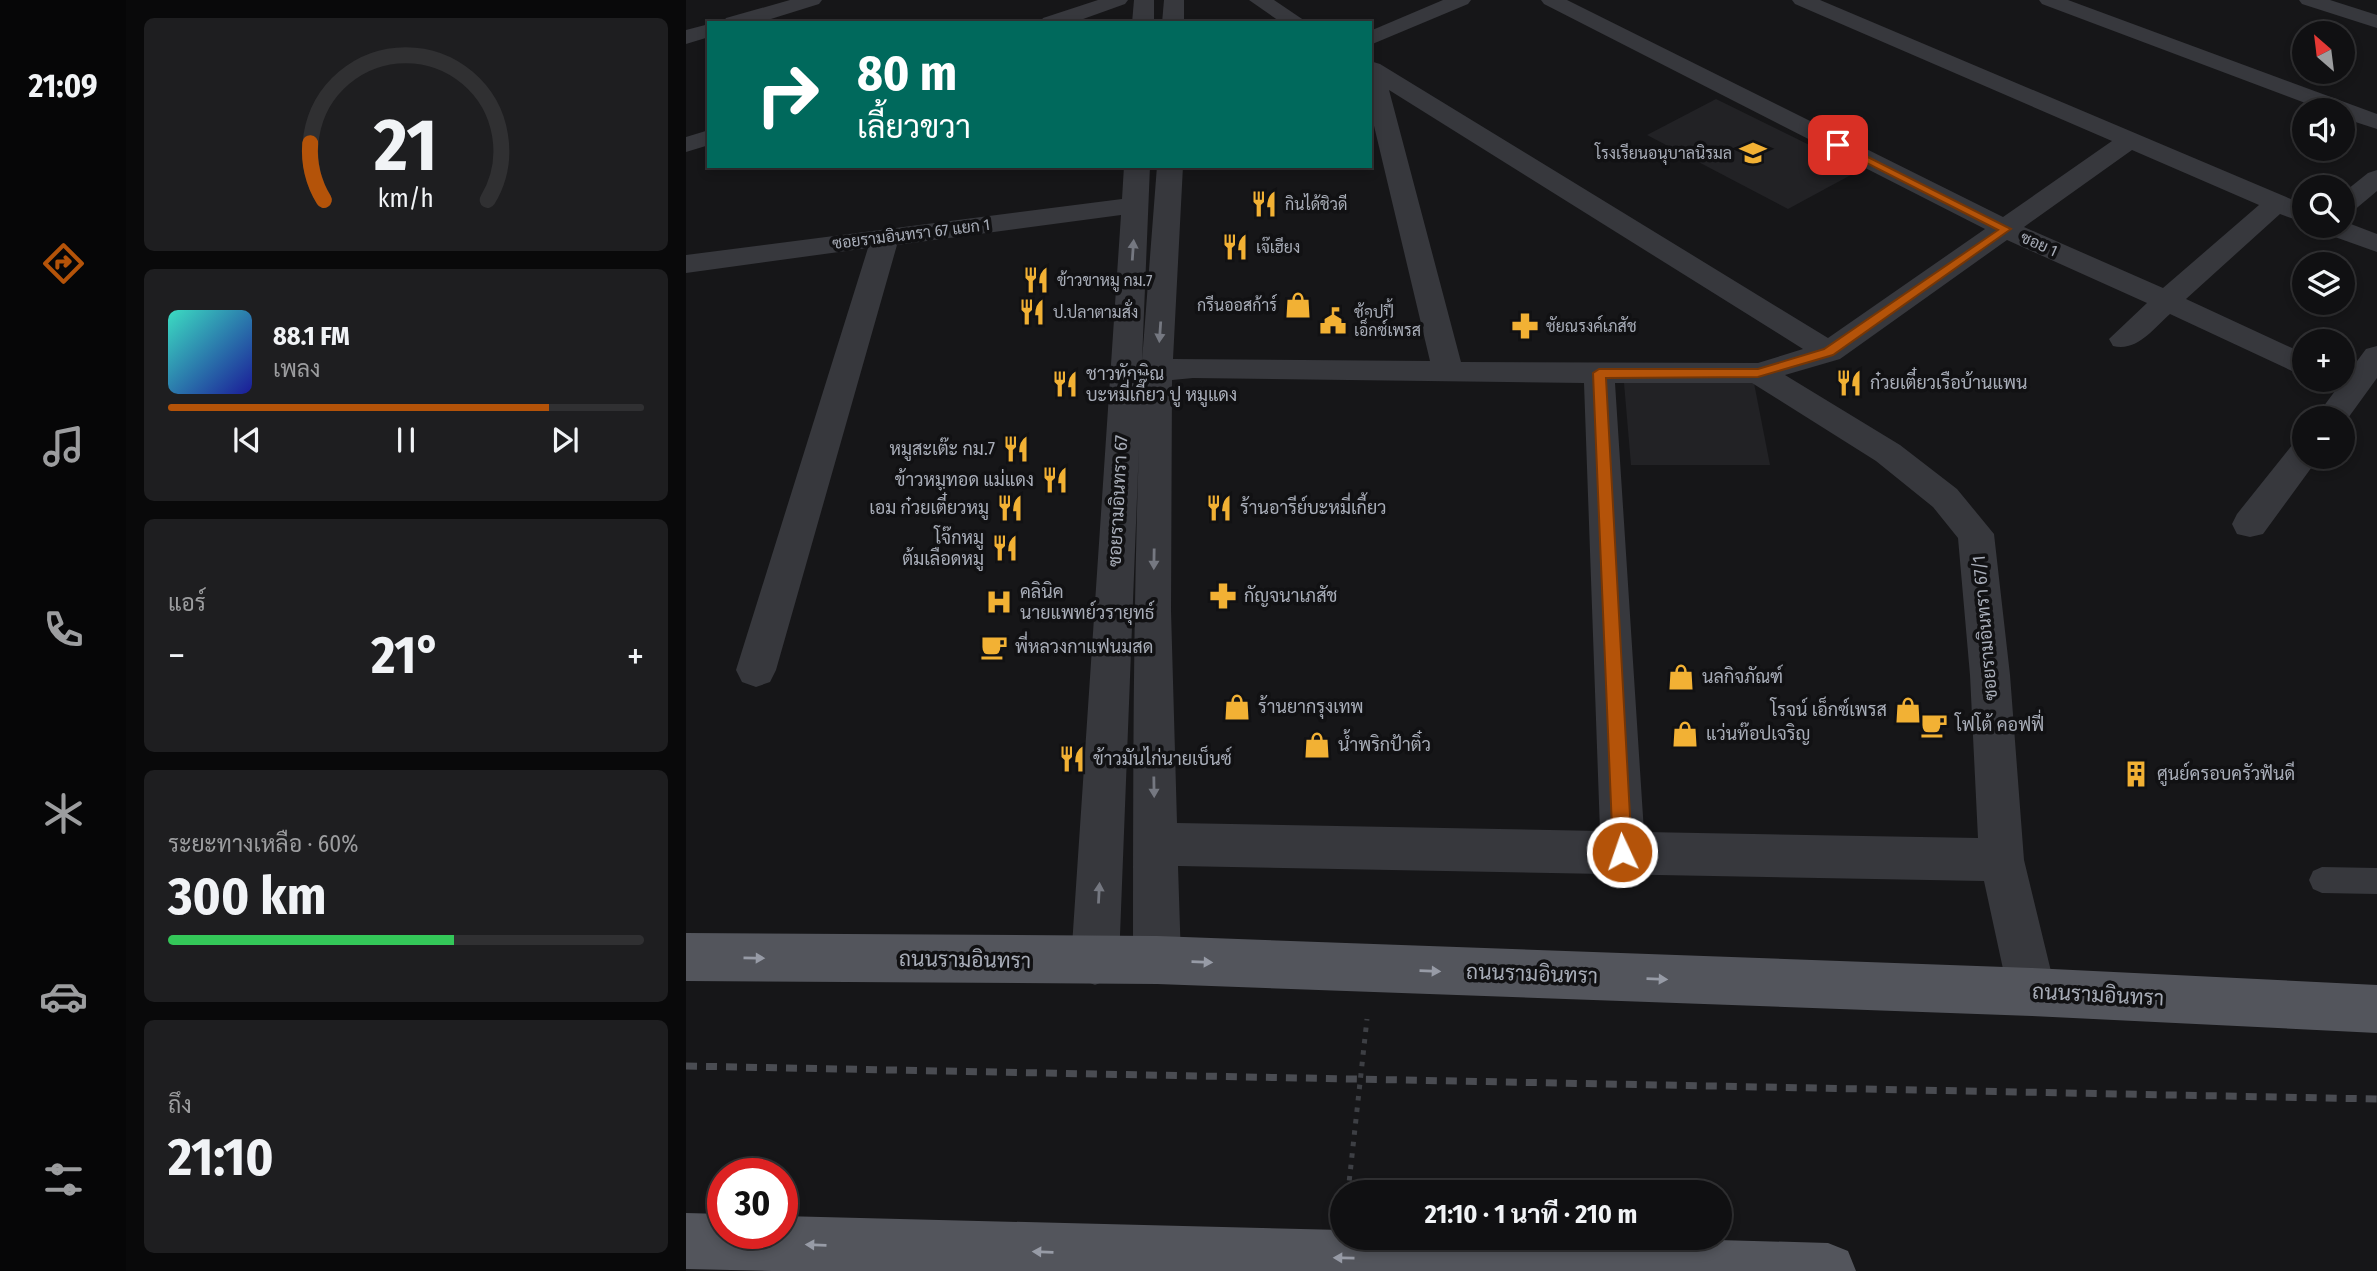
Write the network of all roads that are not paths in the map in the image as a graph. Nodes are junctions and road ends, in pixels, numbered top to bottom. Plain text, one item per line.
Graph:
1 (812, 0) edge
2 (1118, 0) edge
3 (1144, 0) edge
4 (1174, 0) edge
5 (1259, 0) edge
6 (1461, 0) edge
7 (1551, 0) edge
8 (1802, 0) edge
9 (2049, 0) edge
10 (2309, 0) edge
11 (741, 21) edge
12 (1057, 21) edge
13 (1143, 21) edge
14 (1173, 21) edge
15 (1294, 21) edge
16 (2377, 22) edge
17 (707, 31) edge
18 (686, 37) edge
19 (1372, 38) edge
20 (1372, 69) edge
21 (1372, 72) edge
22 (2377, 122) edge
23 (707, 138) edge
24 (2129, 141) junction
25 (686, 145) edge
26 (1137, 168) edge
27 (1170, 168) edge
28 (2377, 177) edge
29 (2355, 196) edge
30 (2277, 203) junction
31 (1136, 205) junction
32 (2292, 209) edge
33 (2006, 229) junction
34 (2355, 235) edge
35 (885, 238) junction
36 (2377, 244) edge
37 (686, 264) edge
38 (2167, 302) junction
39 (2124, 339) dead end
40 (1829, 352) junction
41 (2377, 356) edge
42 (2292, 361) edge
43 (1141, 371) junction
44 (1448, 372) junction
45 (1599, 373) junction
46 (1758, 373) junction
47 (2355, 374) edge
48 (2292, 469) edge
49 (2250, 524) dead end
50 (756, 670) dead end
51 (1155, 844) junction
52 (1622, 852) junction
53 (2002, 860) junction
54 (2322, 880) dead end
55 (2377, 881) edge
56 (686, 957) edge
57 (1157, 960) junction
58 (1095, 961) junction
59 (2032, 992) junction
60 (2377, 1009) edge
61 (686, 1241) edge
62 (1091, 1262) edge
63 (1828, 1271) edge

1 - 11 street
2 - 12 street
3 - 13 street
4 - 14 street
5 - 15 street
6 - 19 street
7 - 33 street, ซอย 1
8 - 24 street
9 - 22 street
10 - 16 street
17 - 18 street
20 - 40 street
21 - 44 street
23 - 25 street
24 - 30 street
24 - 33 street
26 - 31 street, ซอยรามอินทรา 67
27 -> 43 street, ซอยรามอินทรา 67
28 - 29 street
30 - 32 street
30 - 38 street
31 - 35 street, ซอยรามอินทรา 67 แยก 1
43 -> 31 street, ซอยรามอินทรา 67
33 - 38 street, ซอย 1
33 - 40 street
34 - 36 street
35 - 37 street, ซอยรามอินทรา 67 แยก 1
35 - 50 street
38 - 39 street
38 - 42 street, ซอย 1
40 - 46 street
41 - 47 street
43 - 44 street
43 -> 51 street, ซอยรามอินทรา 67
58 -> 43 street, ซอยรามอินทรา 67
44 - 45 street
45 - 46 street
45 - 52 street
46 - 53 street, ซอยรามอินทรา 67/1
48 - 49 street
51 - 52 street
51 - 57 street, ซอยรามอินทรา 67
52 - 53 street
53 - 59 street, ซอยรามอินทรา 67/1
54 - 55 lane
56 -> 58 main road, ถนนรามอินทรา
57 - 58 main road, ถนนรามอินทรา
57 -> 59 main road, ถนนรามอินทรา
59 - 60 main road, ถนนรามอินทรา
62 -> 61 main road
63 -> 62 main road

